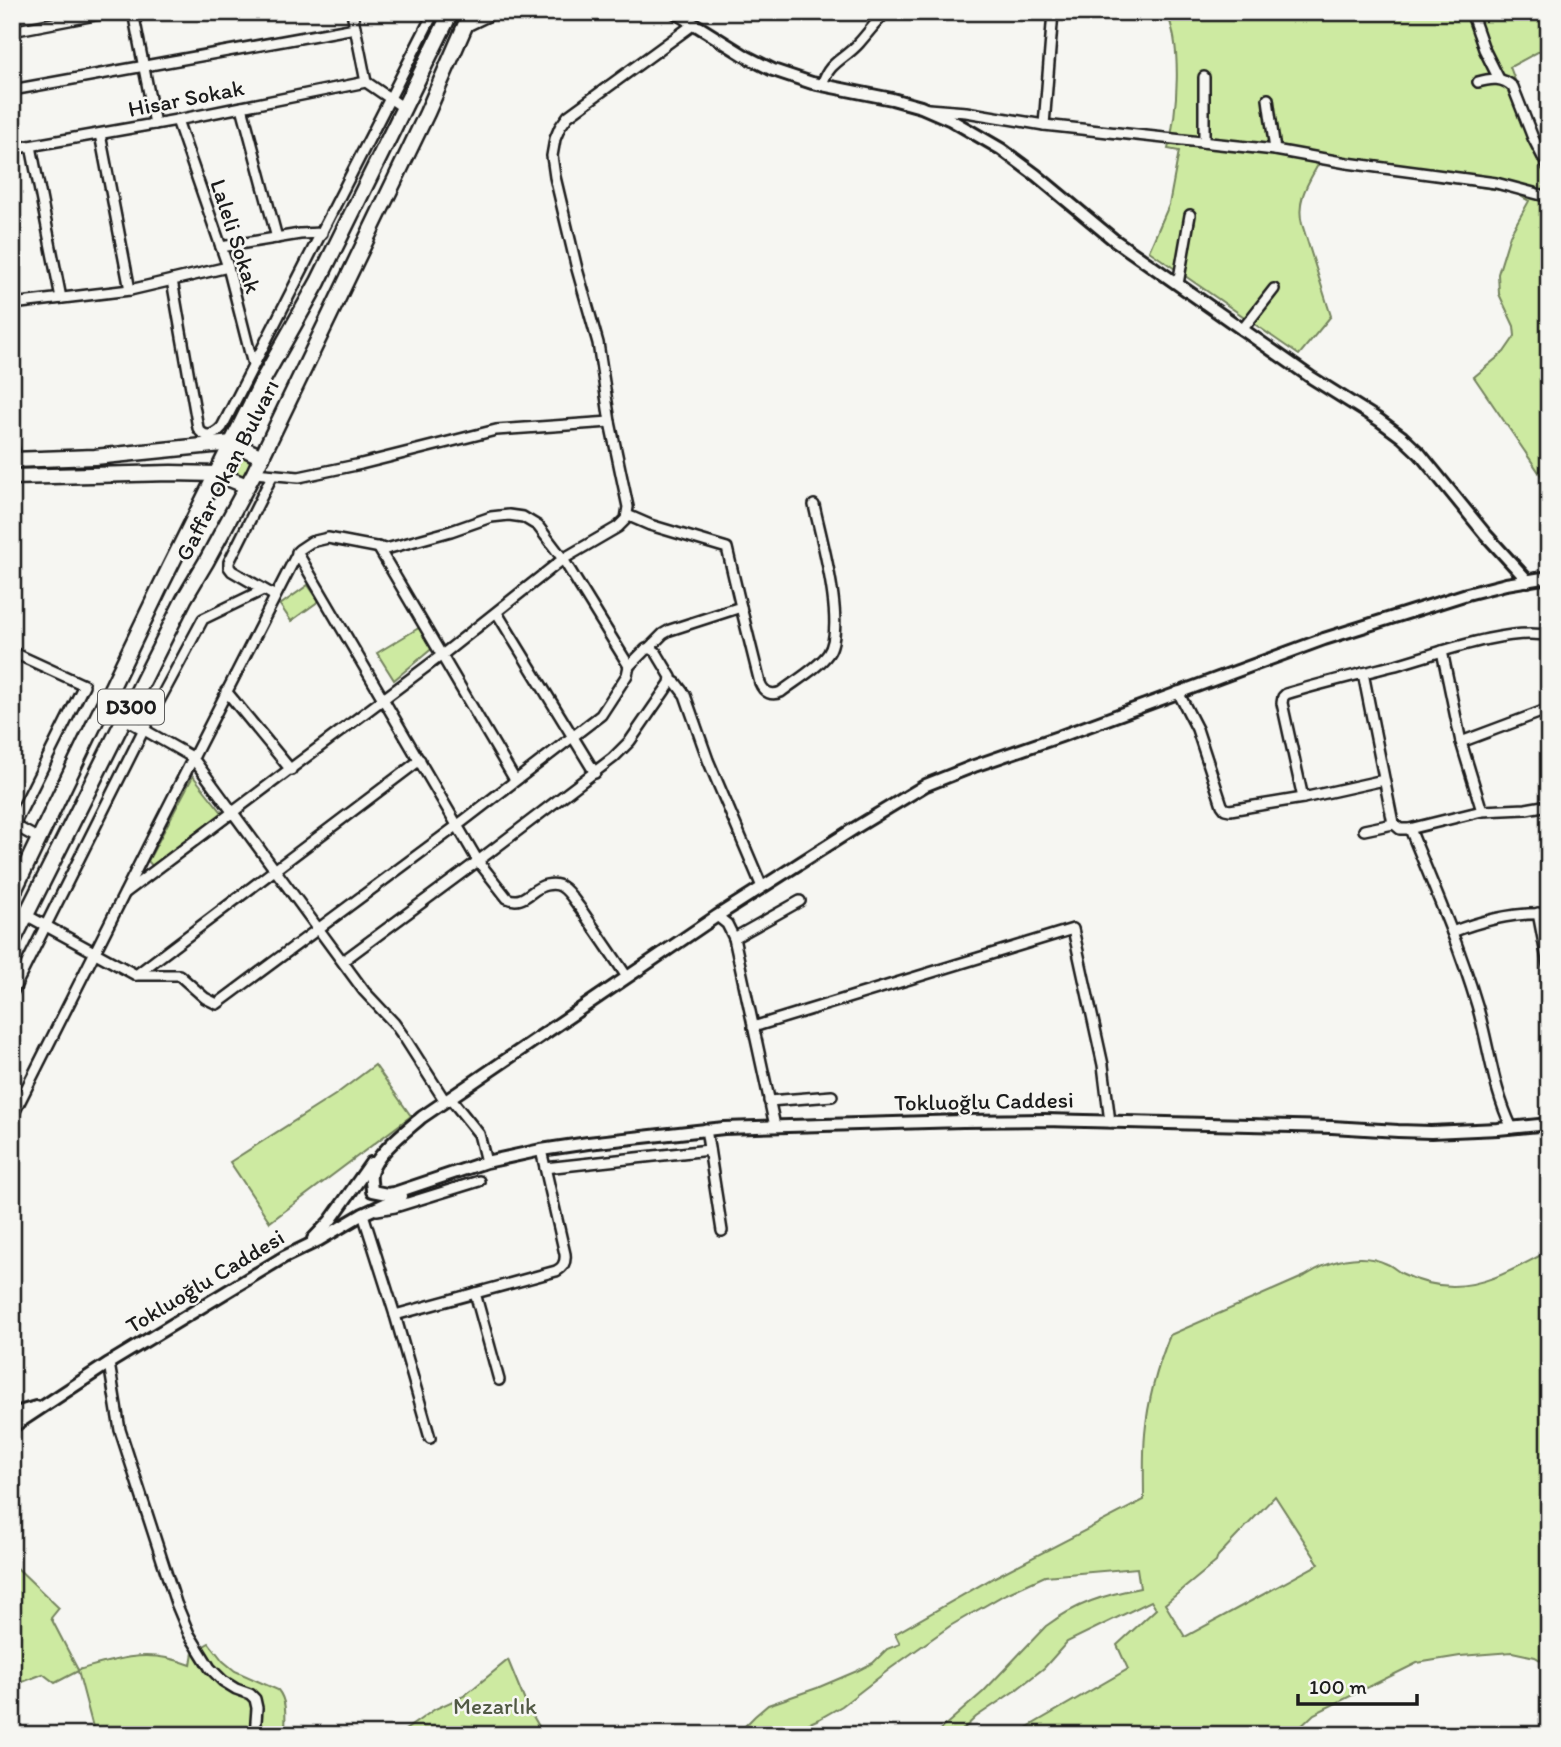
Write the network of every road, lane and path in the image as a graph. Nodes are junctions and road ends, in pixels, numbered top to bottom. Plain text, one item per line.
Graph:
1 (111, 12) edge
2 (133, 12) edge
3 (352, 12) edge
4 (434, 12) edge
5 (451, 12) edge
6 (471, 12) edge
7 (490, 12) edge
8 (676, 12) edge
9 (886, 12) edge
10 (1053, 12) edge
11 (1471, 12) edge
12 (694, 24) junction
13 (465, 27) junction
14 (355, 28) junction
15 (12, 31) edge
16 (143, 65) junction
17 (1203, 77) dead end
18 (1499, 79) junction
19 (366, 82) junction
20 (1478, 82) dead end
21 (822, 86) junction
22 (12, 90) edge
23 (391, 98) junction
24 (1268, 99) dead end
25 (242, 107) junction
26 (404, 108) junction
27 (926, 109) junction
28 (177, 120) junction
29 (155, 124) junction
30 (1044, 125) junction
31 (100, 134) junction
32 (1204, 142) junction
33 (31, 146) junction
34 (12, 149) edge
35 (1275, 150) junction
36 (1549, 169) edge
37 (1549, 197) edge
38 (1189, 215) dead end
39 (322, 233) junction
40 (277, 237) junction
41 (221, 247) junction
42 (228, 267) junction
43 (172, 280) junction
44 (1178, 284) junction
45 (1274, 289) dead end
46 (130, 290) junction
47 (61, 298) junction
48 (12, 304) edge
49 (1242, 330) junction
50 (253, 365) junction
51 (610, 422) junction
52 (12, 442) edge
53 (232, 443) junction
54 (262, 457) junction
55 (14, 459) edge
56 (217, 474) junction
57 (272, 476) junction
58 (12, 477) edge
59 (250, 480) junction
60 (814, 505) dead end
61 (627, 515) junction
62 (378, 547) junction
63 (297, 552) junction
64 (563, 559) junction
65 (1549, 577) edge
66 (1528, 581) junction
67 (263, 590) junction
68 (275, 596) junction
69 (741, 607) junction
70 (496, 613) junction
71 (1549, 636) edge
72 (649, 648) junction
73 (1442, 651) junction
74 (12, 652) edge
75 (442, 655) junction
76 (629, 666) junction
77 (1363, 673) junction
78 (671, 680) junction
79 (226, 691) junction
80 (1178, 692) junction
81 (384, 699) junction
82 (1549, 709) edge
83 (125, 719) junction
84 (144, 729) junction
85 (573, 736) junction
86 (1461, 742) junction
87 (192, 757) junction
88 (420, 760) junction
89 (290, 770) junction
90 (595, 773) junction
91 (515, 780) junction
92 (1384, 780) junction
93 (1303, 798) junction
94 (1549, 805) edge
95 (1482, 811) junction
96 (233, 813) junction
97 (1393, 824) junction
98 (458, 825) junction
99 (13, 826) edge
100 (1410, 829) junction
101 (1364, 830) dead end
102 (39, 839) junction
103 (478, 861) junction
104 (276, 870) junction
105 (762, 887) junction
106 (124, 894) junction
107 (12, 895) edge
108 (800, 901) dead end
109 (1538, 913) junction
110 (1549, 914) edge
111 (26, 915) junction
112 (717, 916) junction
113 (46, 926) junction
114 (319, 928) junction
115 (1452, 932) junction
116 (734, 938) junction
117 (12, 943) edge
118 (95, 952) junction
119 (343, 961) junction
120 (1549, 970) edge
121 (136, 975) junction
122 (627, 977) junction
123 (12, 993) edge
124 (753, 1027) junction
125 (832, 1096) dead end
126 (448, 1100) junction
127 (769, 1101) junction
128 (12, 1117) edge
129 (1110, 1122) junction
130 (1549, 1124) edge
131 (775, 1126) junction
132 (1512, 1128) junction
133 (706, 1129) junction
134 (541, 1150) junction
135 (709, 1150) junction
136 (384, 1152) junction
137 (486, 1162) junction
138 (545, 1168) junction
139 (479, 1181) dead end
140 (426, 1183) junction
141 (352, 1191) junction
142 (372, 1191) junction
143 (368, 1212) junction
144 (722, 1231) dead end
145 (308, 1244) junction
146 (475, 1293) junction
147 (395, 1315) junction
148 (109, 1363) junction
149 (499, 1380) dead end
150 (52, 1401) junction
151 (12, 1415) edge
152 (12, 1427) edge
153 (430, 1438) dead end
154 (254, 1735) edge

1 - 15 street
2 - 16 street
3 - 14 street
4 - 23 street
5 - 26 highway, Gaffar Okan Bulvarı / D300
6 - 13 highway, Gaffar Okan Bulvarı / D300
7 - 13 street
8 - 12 street
9 - 21 street
10 - 30 street
11 - 18 street
12 - 21 street
12 - 51 street
13 - 54 highway, Gaffar Okan Bulvarı / D300
14 - 16 street
14 - 19 street
16 - 22 street
16 - 29 street
17 - 32 street
18 - 20 street
18 - 36 street
19 - 23 street
19 - 25 street, Hisar Sokak
21 - 27 street
23 - 26 street
23 - 39 street
24 - 35 street
25 - 28 street, Hisar Sokak
25 - 40 street
26 - 53 highway, Gaffar Okan Bulvarı / D300
27 - 30 street
27 - 44 street
28 - 29 street, Hisar Sokak
28 - 41 street, Laleli Sokak
29 - 31 street, Hisar Sokak
30 - 32 street
31 - 33 street, Hisar Sokak
31 - 46 street
32 - 35 street
33 - 34 street, Hisar Sokak
33 - 47 street
35 - 37 street
38 - 44 street
39 - 40 street
39 - 50 street
40 - 41 street
41 - 42 street, Laleli Sokak
42 - 43 street
42 - 50 street, Laleli Sokak
43 - 46 street
43 - 50 street
44 - 49 street
45 - 49 street
46 - 47 street
47 - 48 street
49 - 66 street
51 - 57 street
51 - 61 street
52 - 55 street
53 - 54 highway
53 - 55 highway
53 - 56 highway, Gaffar Okan Bulvarı / D300
54 - 59 highway, Gaffar Okan Bulvarı / D300
56 - 58 highway
56 - 59 highway
56 - 102 highway, Gaffar Okan Bulvarı / D300
57 - 59 street
57 - 67 street
59 - 83 highway, Gaffar Okan Bulvarı / D300
60 - 69 street
61 - 64 street
61 - 69 street
62 - 63 street
62 - 64 street
62 - 75 street
63 - 68 street
63 - 81 street
64 - 70 street
64 - 76 street
65 - 66 street
66 - 80 street
67 - 68 street
67 - 84 street
68 - 79 street
69 - 72 street
70 - 75 street
70 - 85 street
71 - 73 street
72 - 76 street
72 - 78 street
73 - 77 street
73 - 86 street
74 - 99 street
75 - 81 street
75 - 91 street
76 - 85 street
77 - 92 street
77 - 93 street
78 - 90 street
78 - 105 street
79 - 87 street
79 - 89 street
80 - 93 street
80 - 105 street
81 - 88 street
81 - 89 street
82 - 86 street
83 - 84 street
83 - 111 highway, Gaffar Okan Bulvarı / D300
84 - 87 street
84 - 113 street
85 - 90 street
85 - 91 street
86 - 95 street
87 - 96 street
87 - 106 street
88 - 98 street
88 - 104 street
89 - 96 street
90 - 103 street
91 - 98 street
92 - 93 street
92 - 97 street
94 - 95 street
95 - 100 street
96 - 104 street
96 - 106 street
97 - 100 street
97 - 101 street
98 - 103 street
98 - 114 street
99 - 102 street
100 - 115 street
102 - 107 highway, Gaffar Okan Bulvarı / D300
103 - 119 street
103 - 122 street
104 - 114 street
104 - 121 street
105 - 112 street
106 - 118 street
108 - 116 street
109 - 110 street
109 - 115 street
109 - 120 street
111 - 113 street
111 - 117 highway, Gaffar Okan Bulvarı / D300
112 - 116 street
112 - 122 street
113 - 118 street
113 - 123 street
114 - 119 street
114 - 121 street
115 - 132 street
116 - 124 street
118 - 121 street
118 - 128 street
119 - 126 street
122 - 126 street
124 - 127 street
124 - 129 street
125 - 127 street
126 - 136 street
126 - 137 street
127 - 131 street
129 - 131 street, Tokluoğlu Caddesi
129 - 132 street, Tokluoğlu Caddesi
130 - 132 street, Tokluoğlu Caddesi
131 - 133 street, Tokluoğlu Caddesi
133 - 134 street, Tokluoğlu Caddesi
133 - 135 street
134 - 137 street, Tokluoğlu Caddesi
134 - 138 street
135 - 138 street
135 - 144 street
136 - 141 street
136 - 142 street
137 - 140 street, Tokluoğlu Caddesi
138 - 146 street
139 - 143 street
140 - 142 street, Tokluoğlu Caddesi
140 - 143 street, Tokluoğlu Caddesi
141 - 142 street, Tokluoğlu Caddesi
141 - 143 street
141 - 145 street
142 - 143 street
143 - 145 street, Tokluoğlu Caddesi
143 - 147 street
145 - 148 street, Tokluoğlu Caddesi
146 - 147 street
146 - 149 street
147 - 153 street
148 - 150 street, Tokluoğlu Caddesi
148 - 154 street
150 - 151 street
150 - 152 street, Tokluoğlu Caddesi

